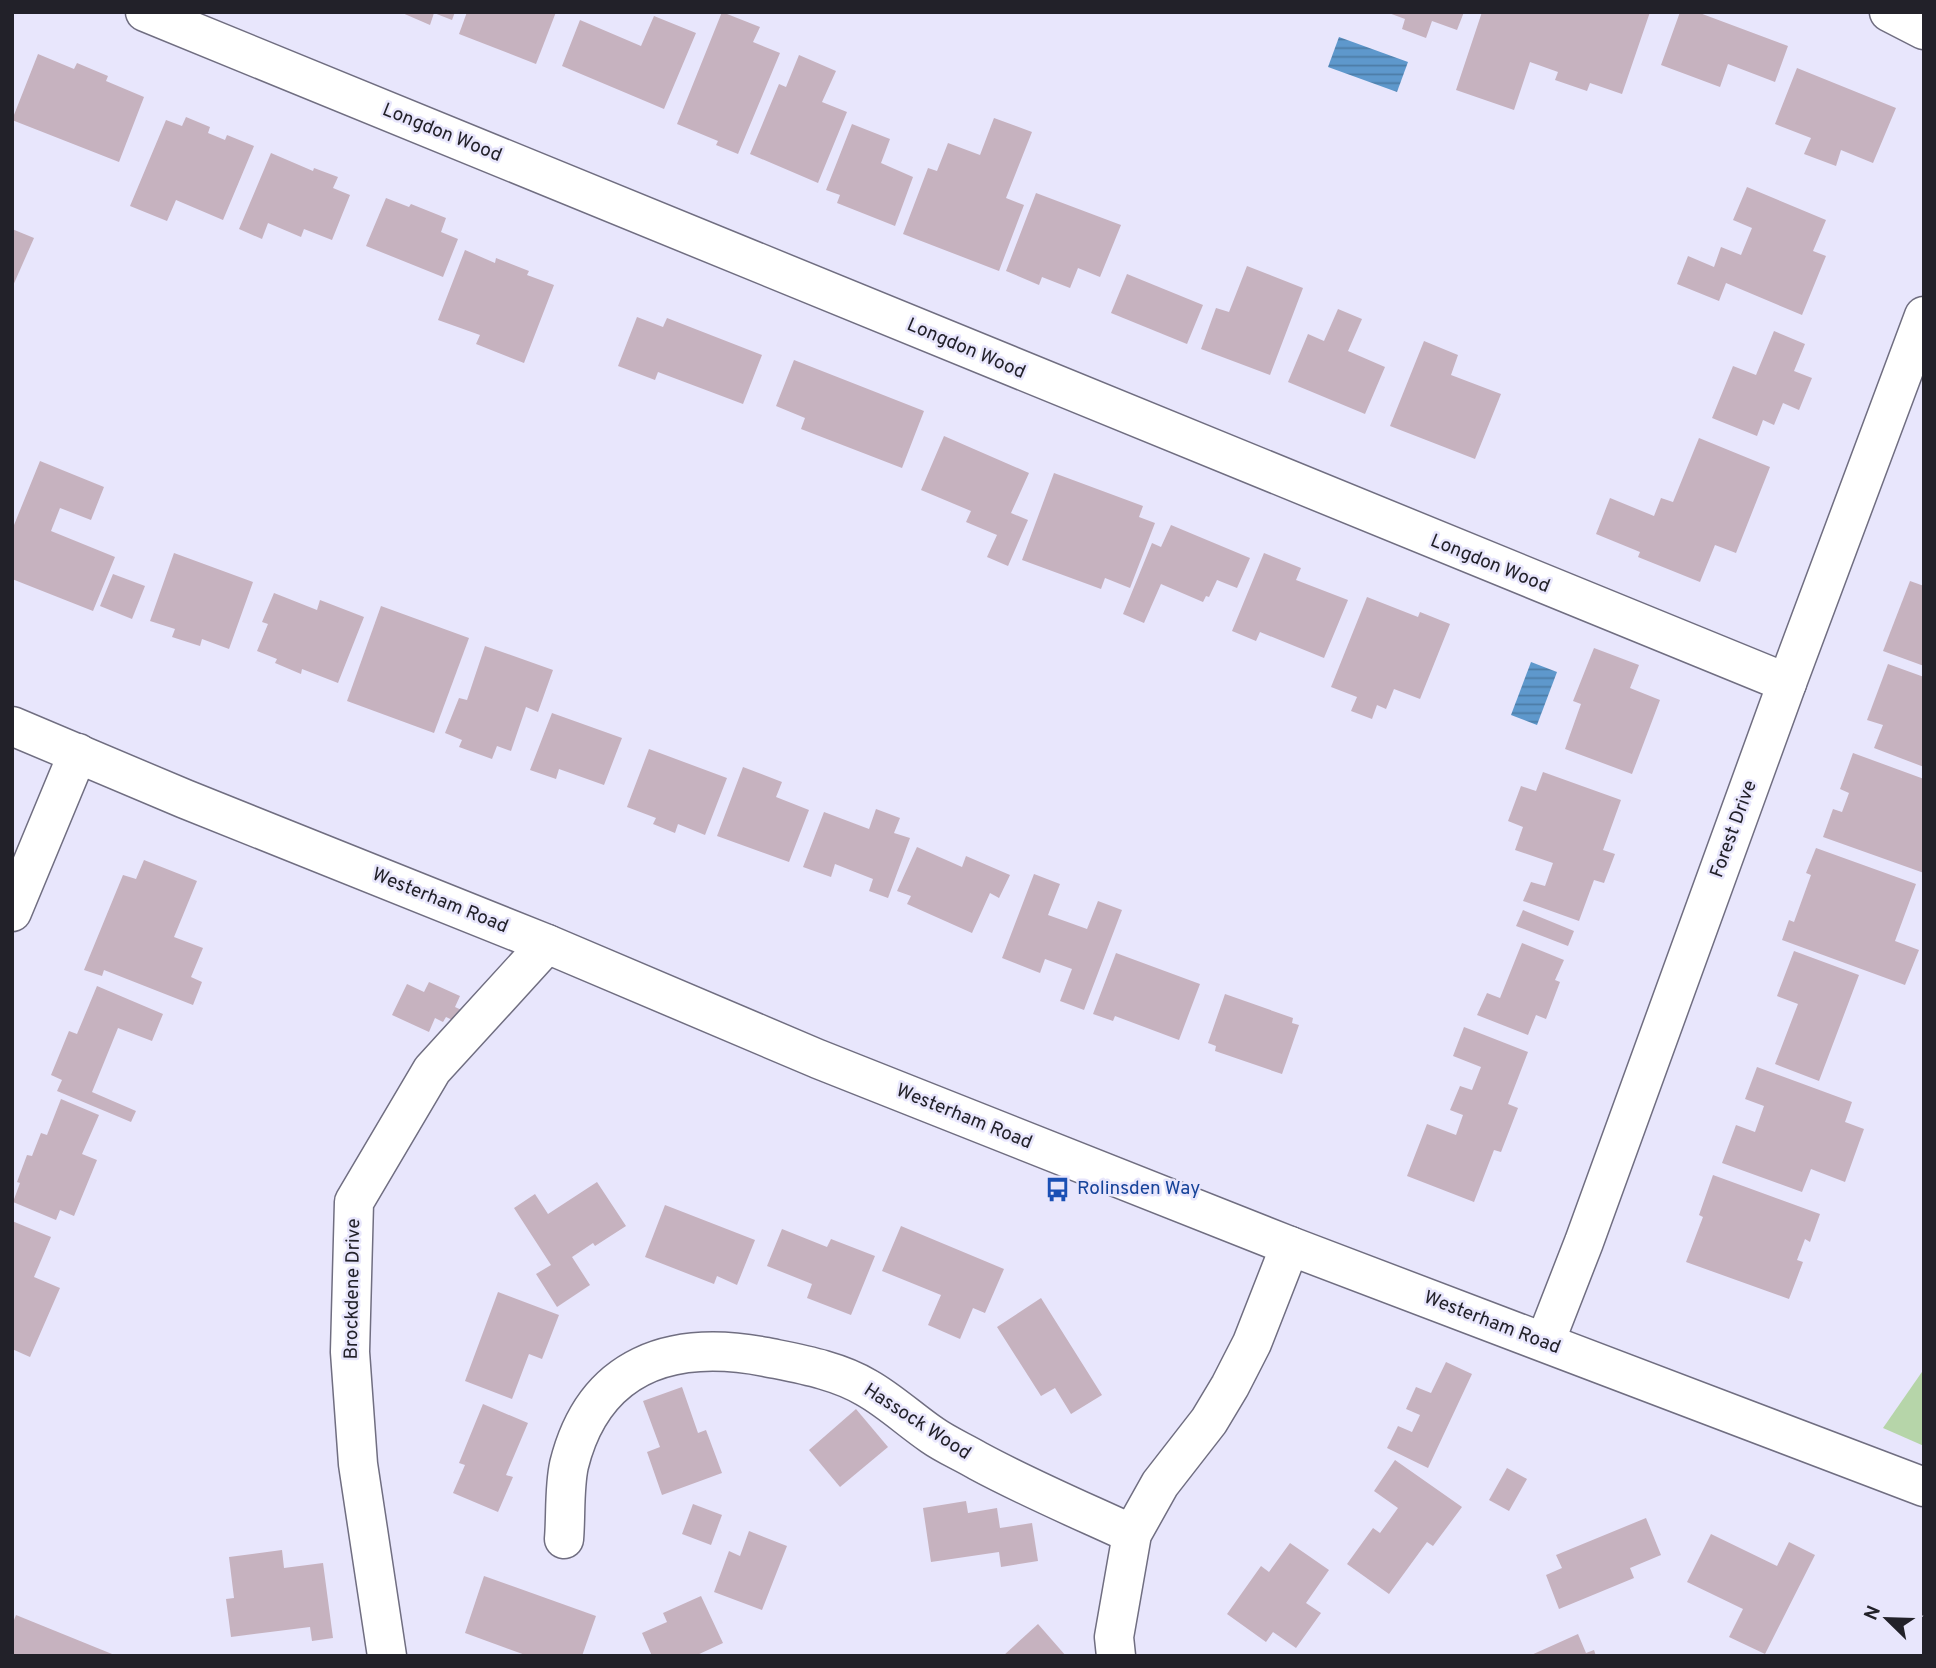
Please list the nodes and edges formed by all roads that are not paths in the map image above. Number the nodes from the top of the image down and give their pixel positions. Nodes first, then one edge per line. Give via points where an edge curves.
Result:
1 (145, 12) edge
2 (1889, 12) edge
3 (1924, 30) edge
4 (1924, 316) edge
5 (1787, 683) junction
6 (12, 726) edge
7 (78, 752) junction
8 (12, 912) edge
9 (547, 944) junction
10 (1290, 1246) junction
11 (1545, 1342) junction
12 (1924, 1487) edge
13 (1132, 1534) junction
14 (564, 1539) dead end
15 (387, 1656) edge
16 (1116, 1656) edge

1 - 5 street, Longdon Wood
2 - 3 street
4 - 5 street, Forest Drive
5 - 11 street, Forest Drive
6 - 7 street, Westerham Road
7 - 8 street
7 - 9 street, Westerham Road
9 - 10 street, Westerham Road via 818,1059
9 - 15 street, Brockdene Drive via 432,1070 354,1202 350,1352 358,1464
10 - 11 street, Westerham Road
10 - 13 street via 1230,1386 1160,1484
11 - 12 street, Westerham Road
13 - 14 street, Hassock Wood via 1001,1474 933,1436 867,1388 834,1373 746,1353 708,1350 668,1355 632,1369 581,1427 568,1468
13 - 16 street via 1114,1637

